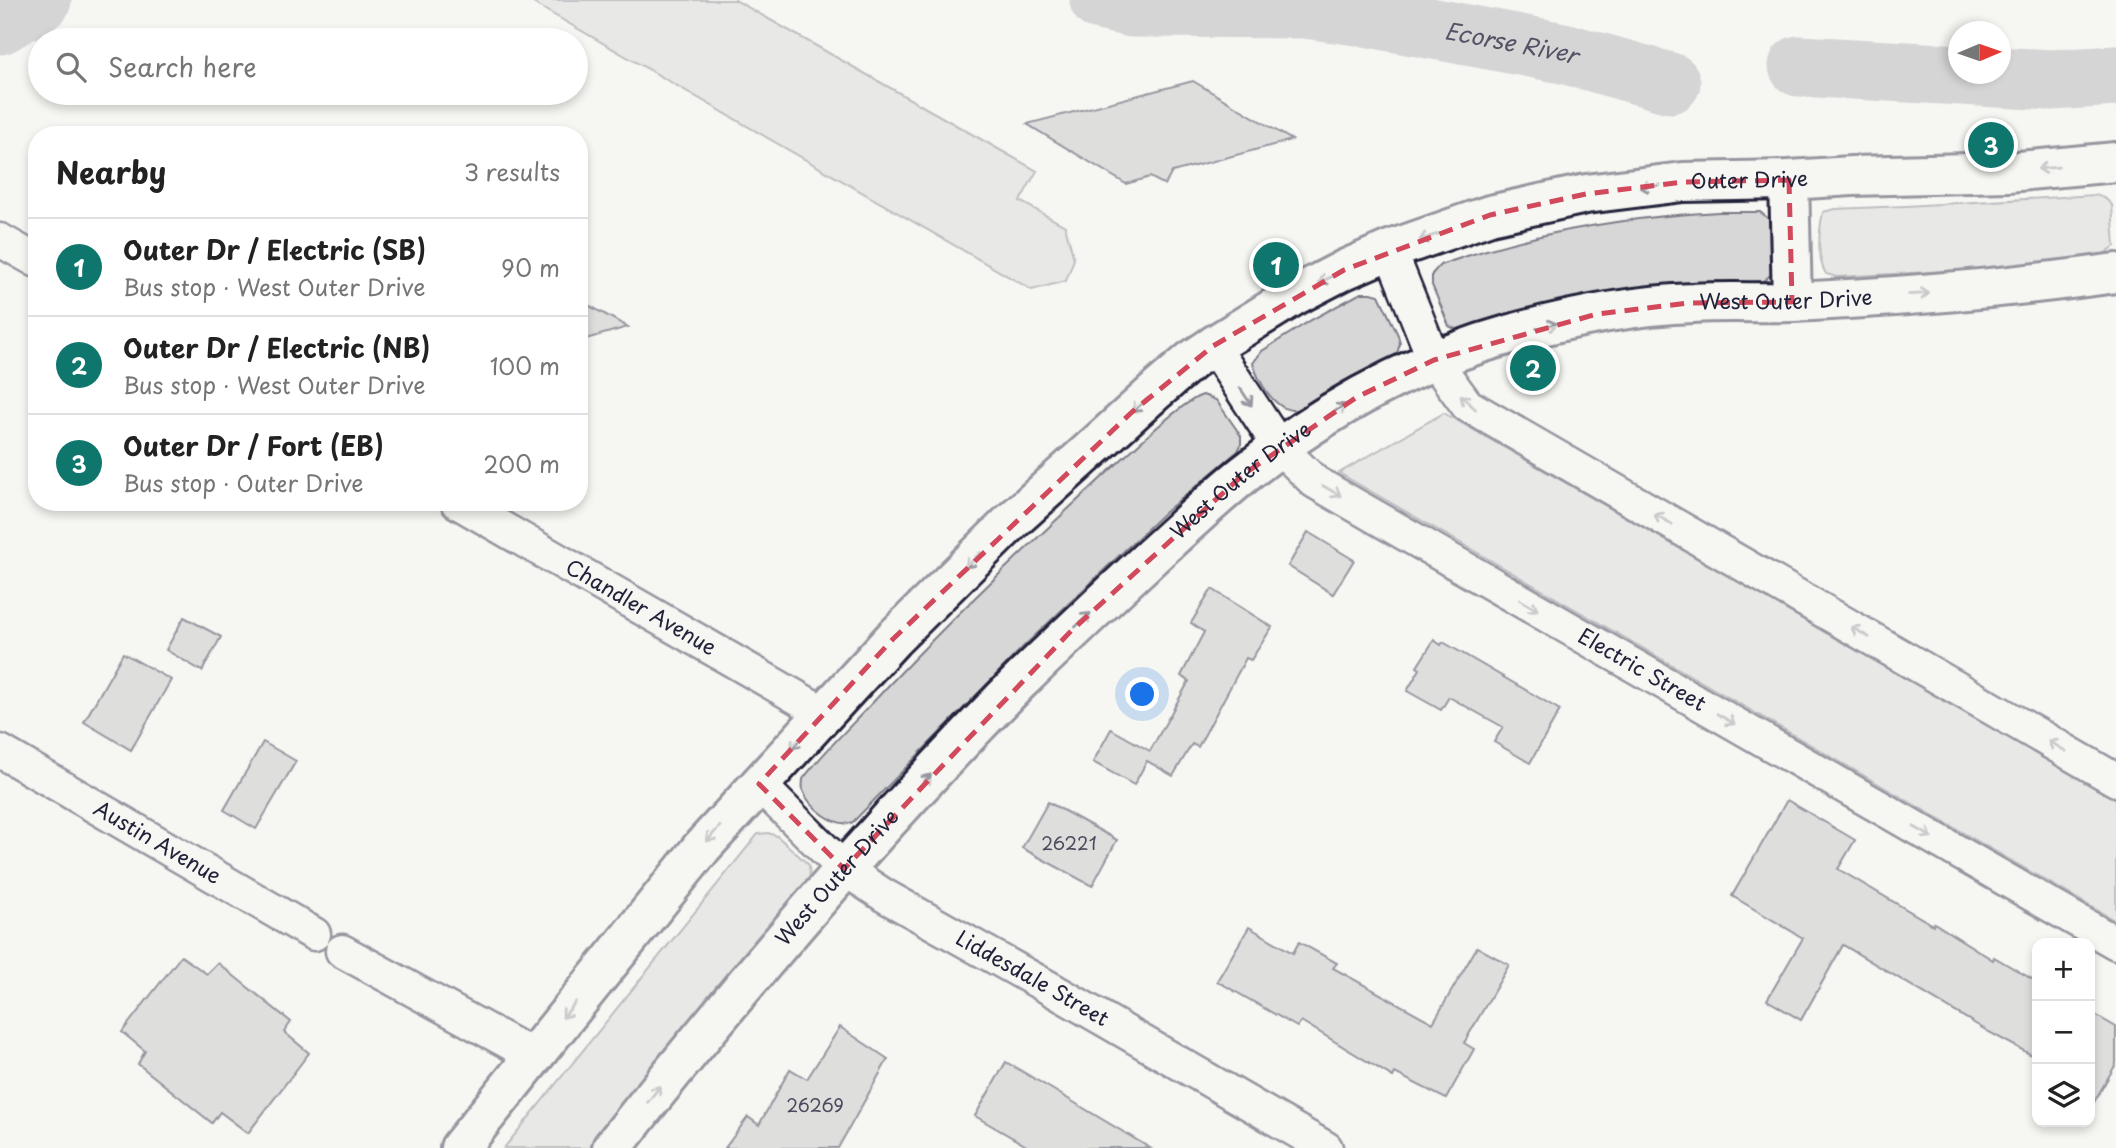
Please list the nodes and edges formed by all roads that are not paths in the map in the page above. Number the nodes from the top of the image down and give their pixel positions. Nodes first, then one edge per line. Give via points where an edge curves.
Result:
1 (2116, 162) edge
2 (1789, 180) junction
3 (0, 240) edge
4 (1390, 250) junction
5 (28, 256) edge
6 (2116, 273) edge
7 (1792, 302) junction
8 (1213, 346) junction
9 (1434, 360) junction
10 (1280, 448) junction
11 (473, 511) edge
12 (824, 713) junction
13 (0, 751) edge
14 (2116, 780) edge
15 (759, 784) junction
16 (844, 869) junction
17 (314, 934) dead end
18 (2116, 943) edge
19 (342, 951) dead end
20 (532, 1055) junction
21 (460, 1148) edge
22 (612, 1148) edge
23 (1326, 1148) edge

1 -> 2 main road, Outer Drive via 2008,172
2 -> 4 main road, Outer Drive via 1684,182 1586,194 1490,215
2 - 7 main road
3 - 5 street
4 -> 8 main road via 1292,297
4 - 9 street
7 -> 6 main road, West Outer Drive via 1989,290
9 -> 7 main road, West Outer Drive via 1509,334 1597,314 1688,303
8 -> 10 street, Electric Street
8 -> 12 main road via 1010,522
10 -> 9 main road, West Outer Drive via 1357,397
14 -> 9 street via 1467,405
16 -> 10 main road, West Outer Drive via 964,738 1071,631 1210,503
10 -> 18 street, Electric Street via 1315,482
11 - 12 street, Chandler Avenue
12 -> 15 main road
13 - 17 street, Austin Avenue
15 - 16 street, Liddesdale Street
15 -> 20 main road
22 -> 16 main road, West Outer Drive
16 - 23 street, Liddesdale Street
19 - 20 street
20 - 21 main road

